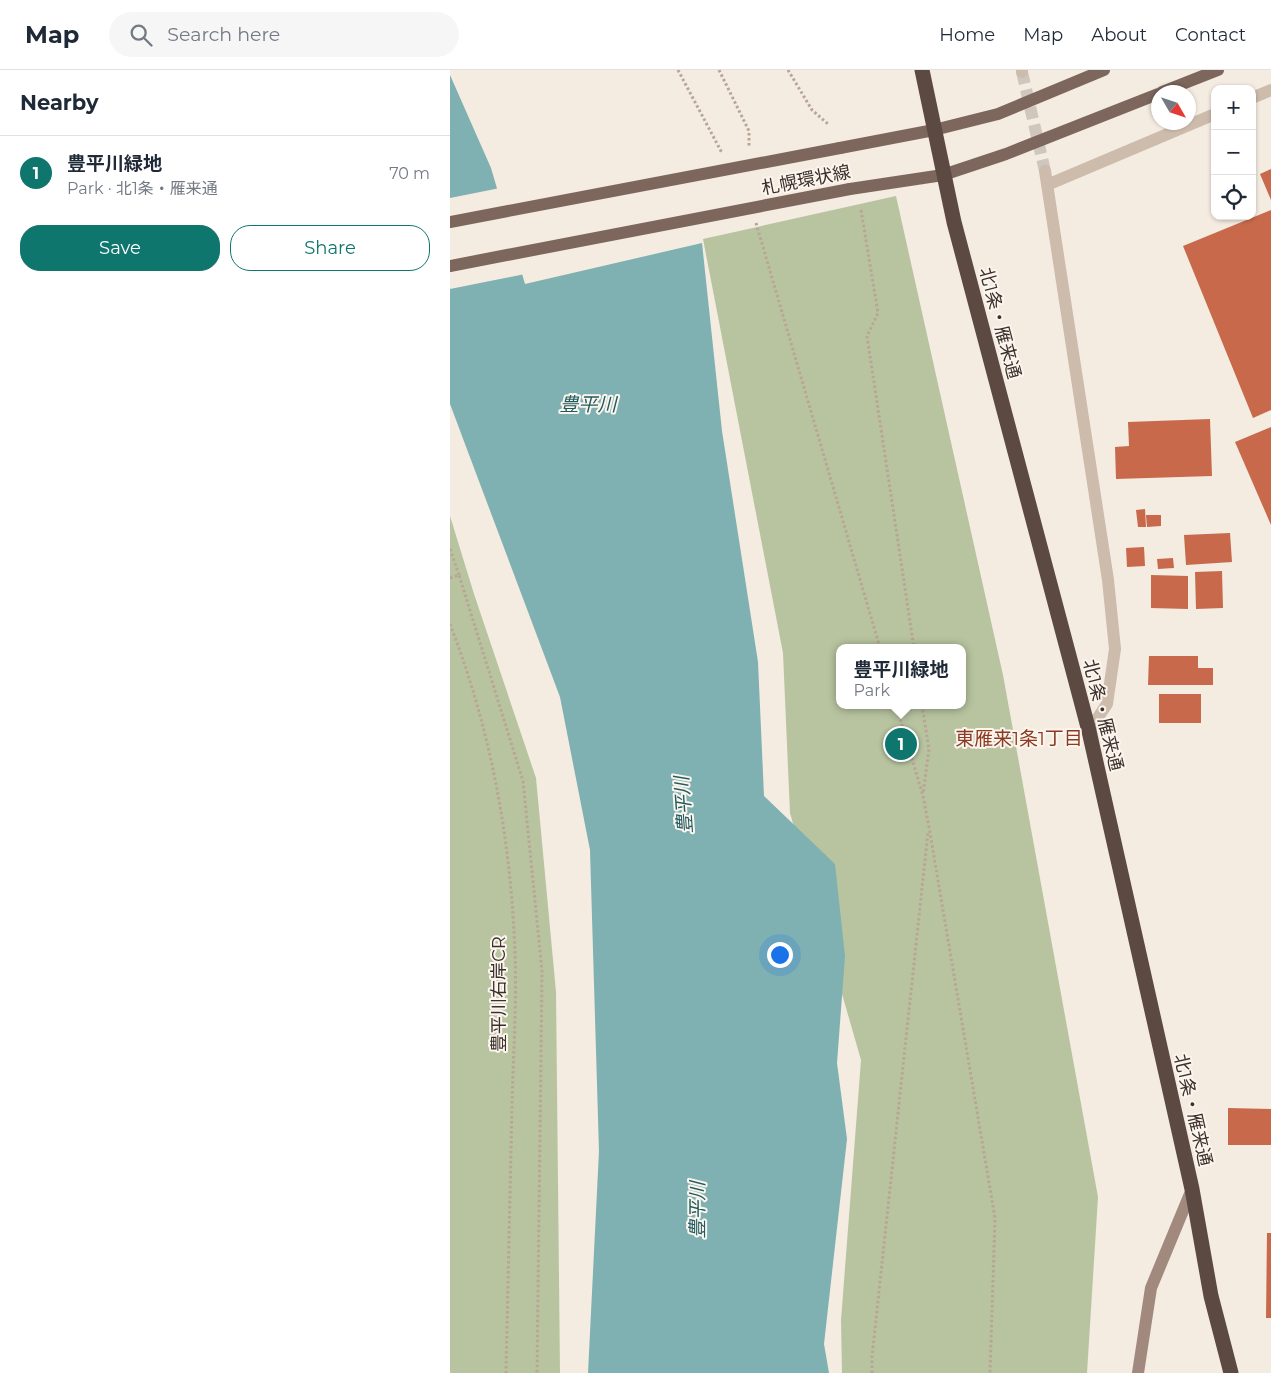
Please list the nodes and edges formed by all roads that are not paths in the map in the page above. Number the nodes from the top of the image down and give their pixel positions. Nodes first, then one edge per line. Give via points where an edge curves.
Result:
1 (922, 70) edge
2 (1104, 70) edge
3 (1218, 70) edge
4 (1180, 85) edge
5 (1271, 90) edge
6 (1256, 96) edge
7 (1151, 97) edge
8 (1211, 116) edge
9 (934, 130) junction
10 (1044, 171) tunnel mouth
11 (943, 175) junction
12 (1047, 185) junction
13 (450, 222) edge
14 (450, 266) edge
15 (1089, 732) junction
16 (1192, 1189) junction
17 (1138, 1373) edge
18 (1231, 1373) edge

1 - 9 highway, 北1条・雁来通
2 - 9 main road, 札幌環状線 via 998,114
3 - 4 main road
5 - 6 street
7 - 11 main road, 札幌環状線
8 - 12 street
9 - 11 highway, 北1条・雁来通
9 - 13 main road, 札幌環状線, bridge
10 - 12 street
11 - 14 main road, 札幌環状線, bridge via 850,189
11 - 15 highway, 北1条・雁来通
12 - 15 street via 1108,580 1115,649 1107,704
15 - 16 highway, 北1条・雁来通
16 - 17 street via 1151,1288
16 - 18 highway, 北1条・雁来通 via 1211,1296

